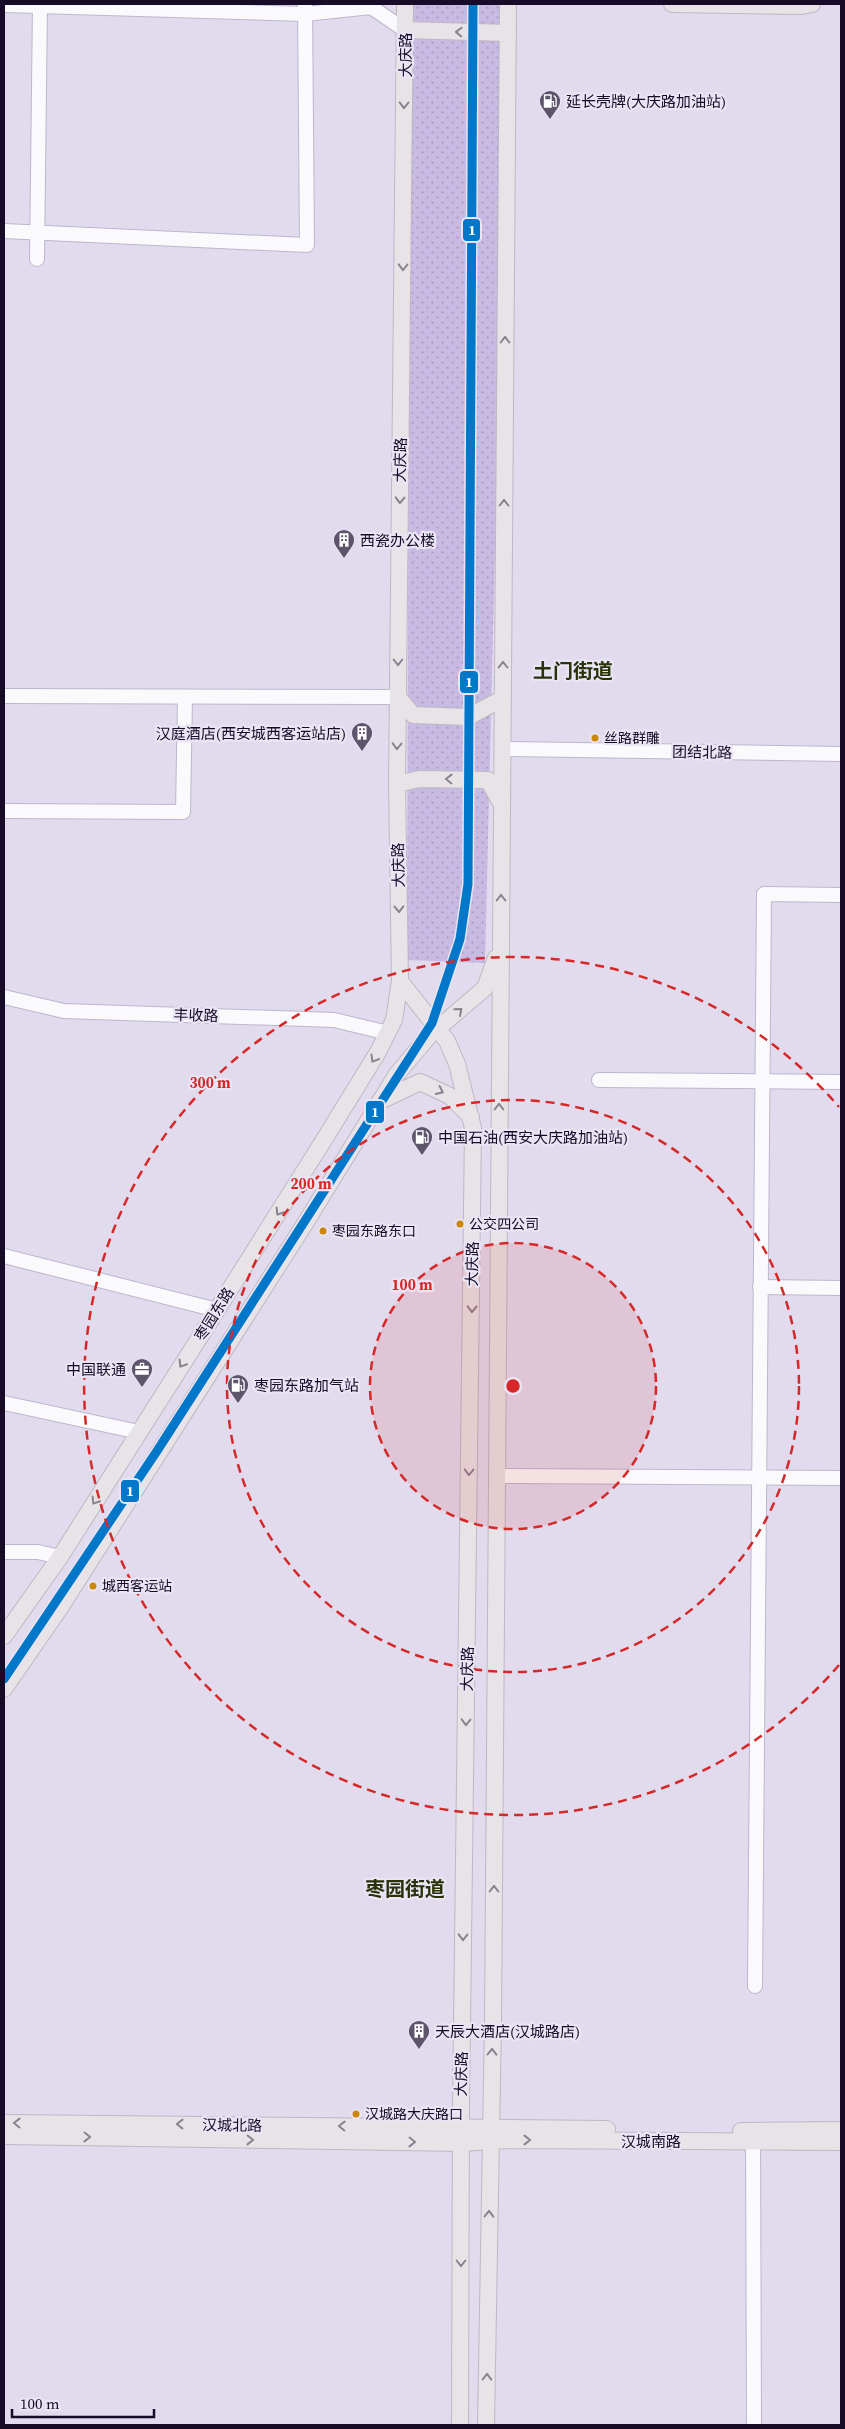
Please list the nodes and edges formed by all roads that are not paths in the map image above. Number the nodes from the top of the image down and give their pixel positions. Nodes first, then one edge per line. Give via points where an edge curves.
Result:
1 (405, 4) edge
2 (508, 4) edge
3 (672, 4) edge
4 (812, 4) edge
5 (4, 5) edge
6 (40, 5) edge
7 (305, 9) edge
8 (405, 30) junction
9 (508, 33) junction
10 (4, 231) edge
11 (38, 231) junction
12 (37, 259) dead end
13 (4, 696) edge
14 (185, 697) junction
15 (398, 698) junction
16 (502, 699) junction
17 (502, 749) junction
18 (841, 754) edge
19 (397, 784) junction
20 (501, 803) junction
21 (4, 811) edge
22 (841, 895) edge
23 (500, 946) junction
24 (400, 980) junction
25 (4, 997) edge
26 (438, 1028) junction
27 (388, 1032) junction
28 (599, 1080) dead end
29 (762, 1081) junction
30 (841, 1082) edge
31 (380, 1101) junction
32 (472, 1118) junction
33 (473, 1173) junction
34 (499, 1173) junction
35 (4, 1256) edge
36 (760, 1286) junction
37 (841, 1288) edge
38 (217, 1310) junction
39 (4, 1403) edge
40 (139, 1432) junction
41 (497, 1476) junction
42 (758, 1478) junction
43 (841, 1478) edge
44 (4, 1552) edge
45 (60, 1557) junction
46 (4, 1636) edge
47 (4, 1689) edge
48 (755, 1986) dead end
49 (4, 2123) edge
50 (841, 2130) edge
51 (461, 2135) junction
52 (490, 2135) junction
53 (4, 2136) edge
54 (753, 2136) junction
55 (841, 2142) edge
56 (460, 2425) edge
57 (486, 2425) edge
58 (754, 2425) edge

1 - 8 main road, 大庆路
2 - 9 main road, 大庆路
3 - 4 main road
5 - 6 street
6 - 7 street
6 - 11 street
7 - 8 street via 371,7
7 - 11 street via 307,245
9 -> 8 main road
8 -> 15 main road, 大庆路
16 -> 9 main road, 大庆路
10 - 11 street
11 - 12 street
13 - 14 street
14 - 15 street
14 - 21 street via 183,812
15 - 16 main road via 413,715 468,717
15 -> 19 main road, 大庆路
16 - 17 main road, 大庆路
17 - 18 street, 团结北路
17 - 20 main road, 大庆路
20 -> 19 main road via 488,780 419,779
19 -> 24 main road, 大庆路
23 -> 20 main road, 大庆路
22 - 29 street via 764,894
26 -> 23 main road, 枣园东路 via 485,988
34 -> 23 main road, 大庆路
24 - 26 main road, 大庆路
24 - 27 main road, 枣园东路 via 394,1020
25 - 27 street, 丰收路 via 64,1011 334,1020
26 - 31 main road, 枣园东路 via 397,1074
26 - 32 main road, 大庆路 via 457,1064
27 -> 38 main road, 枣园东路
28 - 29 street
29 - 30 street
29 - 36 street
31 -> 32 main road via 420,1082 450,1096
31 - 47 main road, 枣园东路 via 60,1608
32 - 33 main road, 大庆路
33 - 34 main road
33 -> 51 main road, 大庆路
34 - 41 main road, 大庆路
35 - 38 street
36 - 37 street
36 - 42 street
38 -> 40 main road, 枣园东路
39 - 40 street
40 -> 45 main road, 枣园东路
41 - 42 street
52 -> 41 main road, 大庆路
42 - 43 street
42 - 48 street
44 - 45 street via 38,1552
45 - 46 main road, 枣园东路
51 -> 49 main road, 汉城北路
50 - 54 main road, 汉城南路
51 - 52 main road, 汉城南路
53 -> 51 main road, 汉城北路
51 -> 56 main road, 大庆路
52 - 54 main road, 汉城南路
57 -> 52 main road, 大庆路
54 - 55 main road, 汉城南路
54 - 58 street

